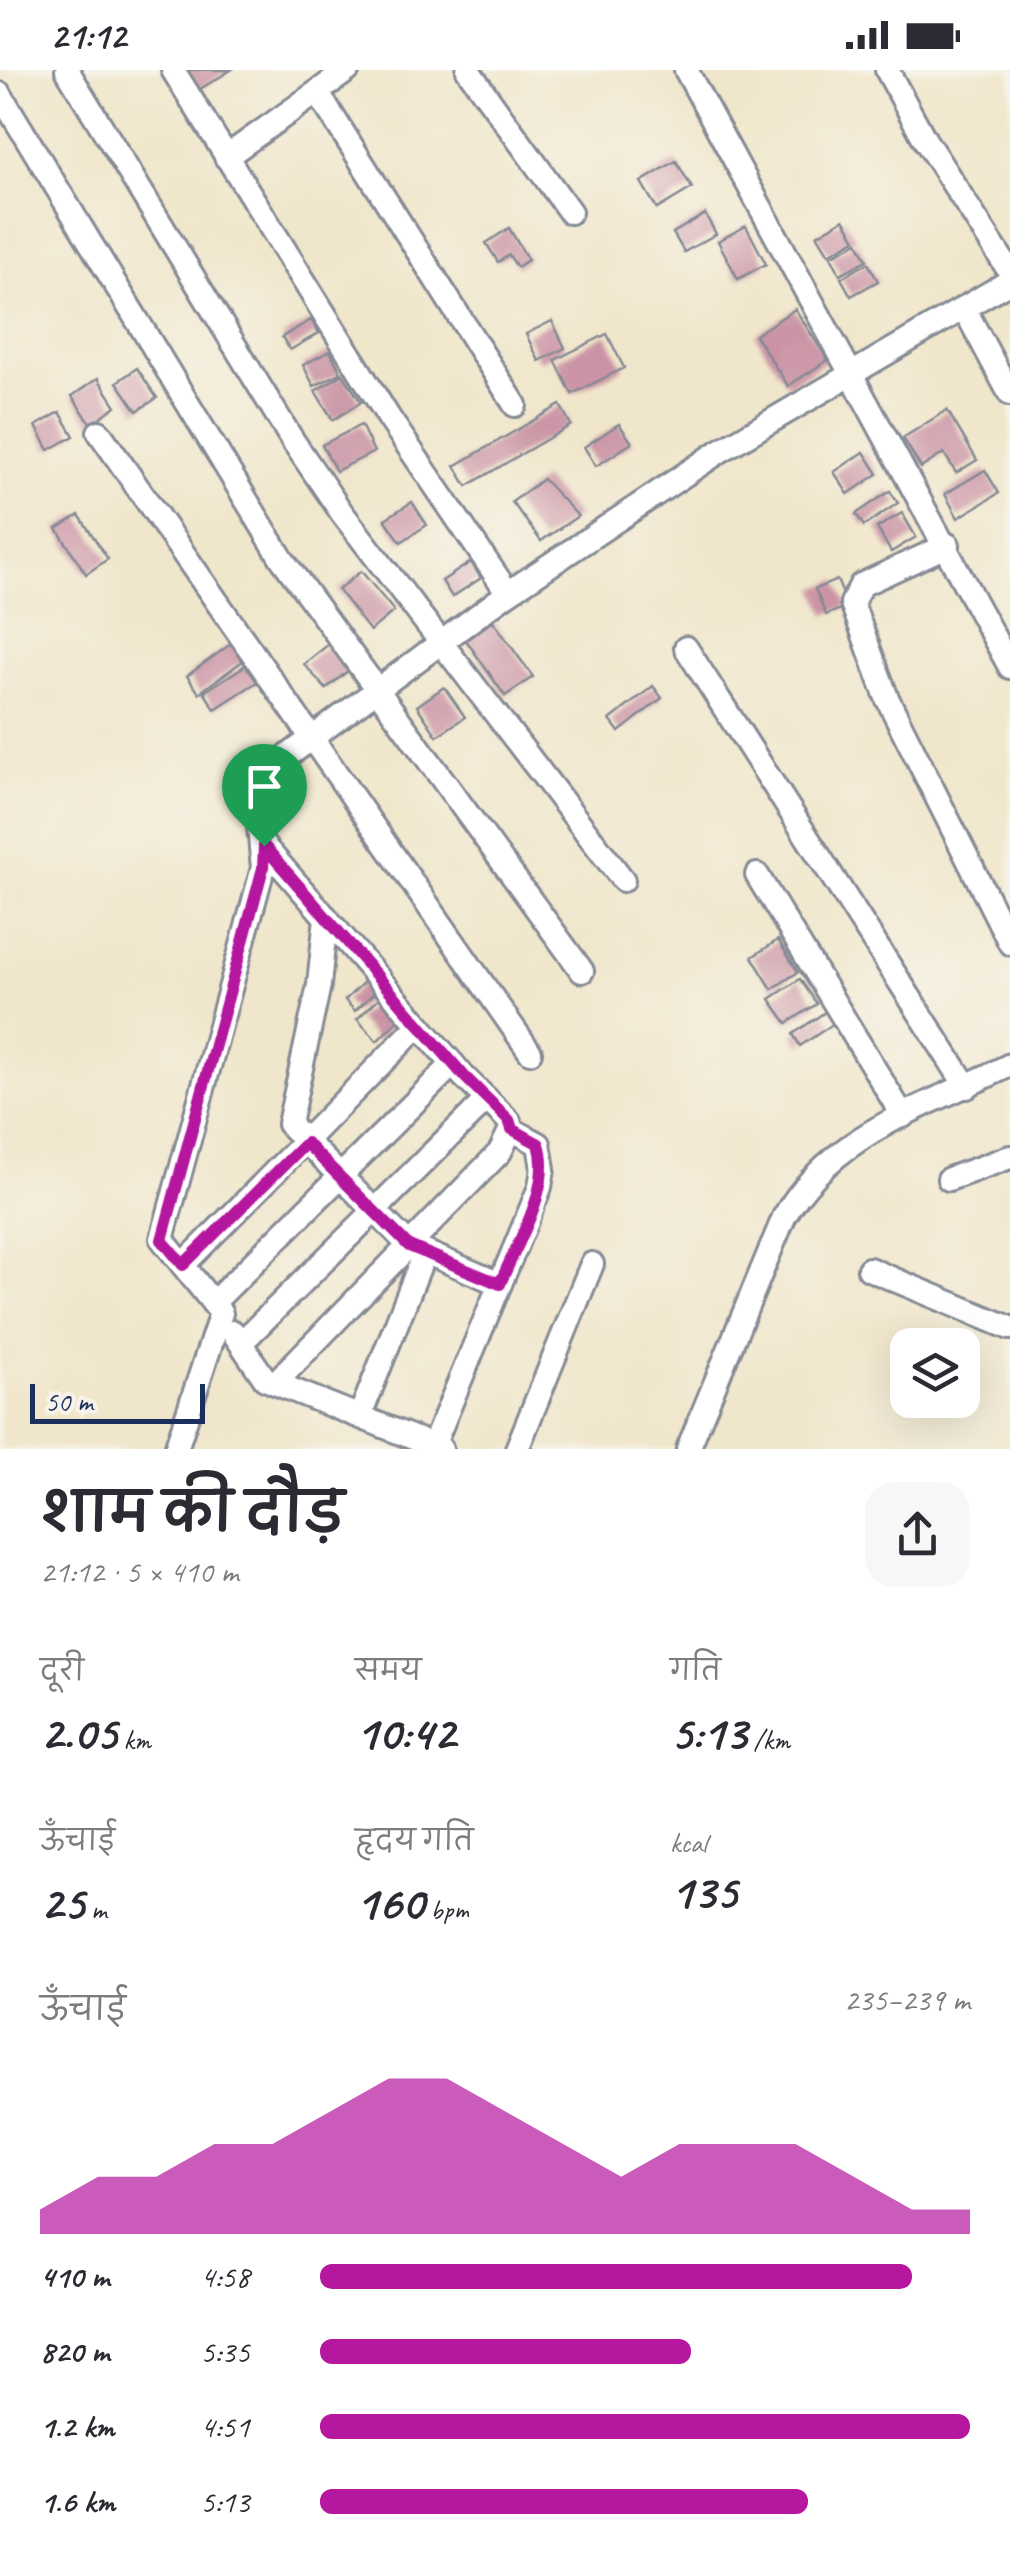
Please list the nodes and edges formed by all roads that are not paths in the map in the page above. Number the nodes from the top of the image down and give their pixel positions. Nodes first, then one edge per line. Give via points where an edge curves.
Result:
1 (67, 70) edge
2 (173, 70) edge
3 (348, 70) edge
4 (468, 70) edge
5 (686, 70) edge
6 (887, 70) edge
7 (318, 93) junction
8 (0, 94) edge
9 (226, 157) junction
10 (570, 212) dead end
11 (1010, 272) edge
12 (1010, 282) edge
13 (964, 308) junction
14 (851, 374) junction
15 (1010, 394) edge
16 (515, 405) dead end
17 (100, 432) dead end
18 (948, 544) junction
19 (508, 593) junction
20 (440, 642) junction
21 (686, 648) dead end
22 (1010, 667) edge
23 (377, 686) junction
24 (312, 735) junction
25 (264, 846) junction
26 (757, 875) dead end
27 (623, 880) dead end
28 (326, 917) junction
29 (1010, 943) edge
30 (582, 971) dead end
31 (419, 1025) junction
32 (530, 1052) dead end
33 (453, 1064) junction
34 (1010, 1065) edge
35 (966, 1087) junction
36 (487, 1099) junction
37 (903, 1116) junction
38 (512, 1129) junction
39 (306, 1143) junction
40 (1010, 1156) edge
41 (340, 1174) junction
42 (949, 1179) dead end
43 (374, 1210) junction
44 (417, 1249) junction
45 (592, 1264) dead end
46 (183, 1265) junction
47 (869, 1269) dead end
48 (500, 1284) junction
49 (217, 1308) junction
50 (1010, 1328) edge
51 (241, 1343) junction
52 (275, 1383) junction
53 (360, 1416) junction
54 (437, 1447) edge
55 (176, 1449) edge
56 (517, 1449) edge
57 (688, 1449) edge

1 - 20 street via 291,438
2 - 9 street
3 - 7 street
4 - 10 street
5 - 14 street
6 - 11 street
7 - 9 street
7 - 16 street
8 - 23 street via 252,513
9 - 19 street
12 - 13 street
13 - 14 street
13 - 15 street
14 - 18 street
14 - 19 street via 720,451
17 - 24 street
18 - 22 street
18 - 29 street via 861,585 852,603 887,698
19 - 20 street
20 - 23 street
20 - 27 street
21 - 35 street
23 - 24 street
23 - 30 street
24 - 25 street via 266,772 257,807
24 - 32 street
25 - 28 street
25 - 46 street via 162,1240
26 - 37 street
28 - 31 street
28 - 39 street via 320,985 288,1116
31 - 33 street
31 - 39 street
33 - 36 street
33 - 41 street
34 - 35 street
35 - 37 street
36 - 38 street
36 - 43 street
37 - 57 street via 866,1134 804,1183
38 - 44 street
38 - 48 street via 539,1144 543,1169
39 - 41 street
39 - 46 street
40 - 42 street
41 - 43 street
41 - 49 street
43 - 44 street
43 - 51 street
44 - 48 street
44 - 52 street
44 - 53 street
45 - 56 street
46 - 49 street
47 - 50 street
48 - 54 street
49 - 51 street
49 - 55 street
51 - 52 street via 265,1379
52 - 53 street
53 - 54 street

